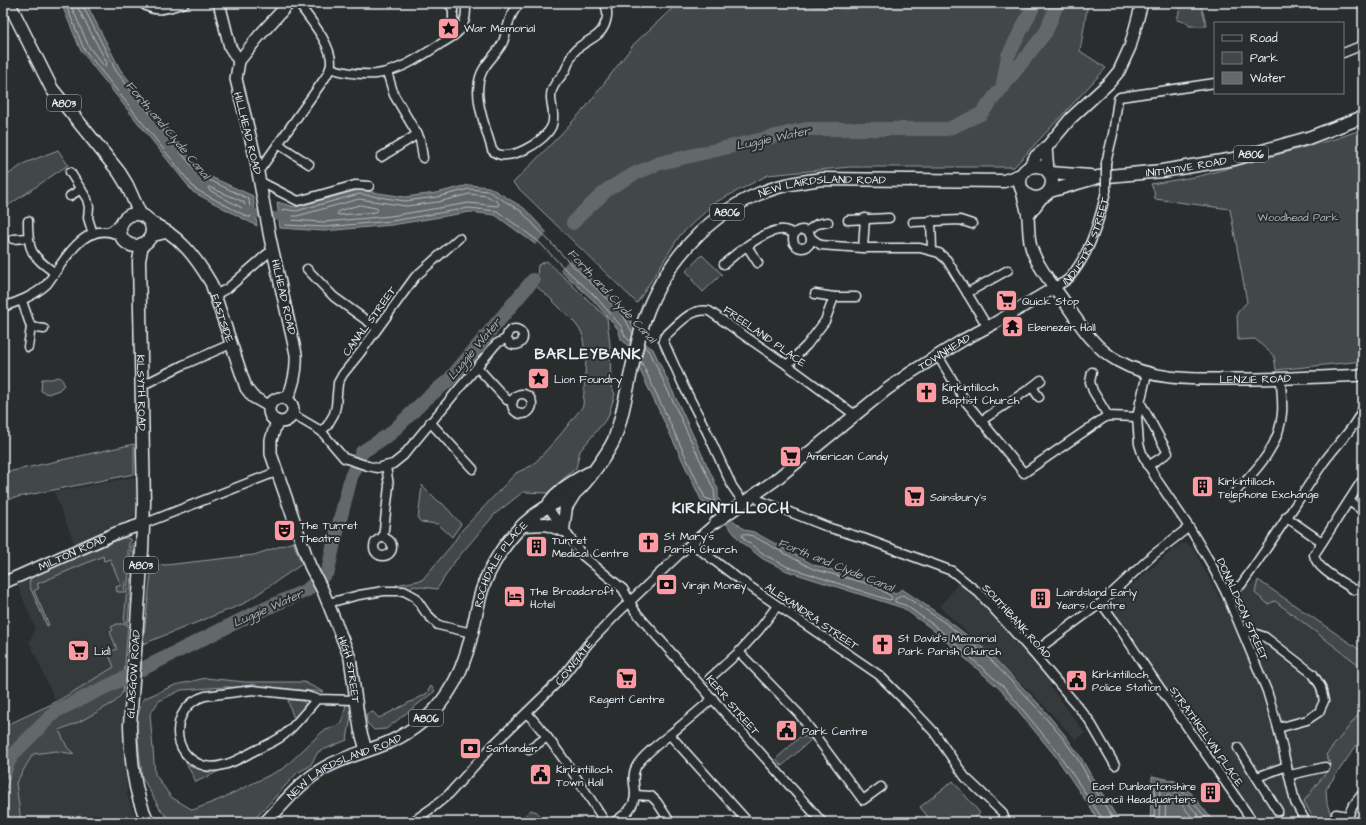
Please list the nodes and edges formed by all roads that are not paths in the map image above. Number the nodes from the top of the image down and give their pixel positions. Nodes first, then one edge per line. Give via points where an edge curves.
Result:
1 (9, 3) edge
2 (142, 3) edge
3 (185, 3) edge
4 (219, 3) edge
5 (289, 3) edge
6 (298, 3) edge
7 (448, 3) edge
8 (519, 3) edge
9 (604, 3) edge
10 (1142, 3) edge
11 (466, 4) dead end
12 (460, 30) junction
13 (1363, 45) edge
14 (1344, 53) edge
15 (239, 61) junction
16 (330, 68) junction
17 (387, 72) junction
18 (1214, 83) edge
19 (1363, 117) edge
20 (418, 134) junction
21 (278, 144) junction
22 (1046, 148) junction
23 (381, 157) dead end
24 (423, 158) dead end
25 (309, 164) dead end
26 (257, 168) junction
27 (1025, 171) junction
28 (70, 172) dead end
29 (1049, 172) junction
30 (1098, 177) junction
31 (259, 181) junction
32 (1004, 181) junction
33 (369, 186) dead end
34 (81, 189) junction
35 (1021, 190) junction
36 (1046, 194) junction
37 (131, 195) junction
38 (262, 195) joint
39 (70, 196) dead end
40 (1028, 216) junction
41 (145, 218) junction
42 (865, 218) junction
43 (889, 218) dead end
44 (125, 220) junction
45 (848, 220) dead end
46 (931, 220) junction
47 (28, 221) dead end
48 (828, 222) dead end
49 (913, 222) dead end
50 (972, 224) dead end
51 (110, 231) junction
52 (807, 231) junction
53 (168, 232) junction
54 (93, 234) junction
55 (794, 234) junction
56 (28, 238) junction
57 (459, 238) dead end
58 (811, 238) junction
59 (13, 239) dead end
60 (137, 240) junction
61 (747, 246) junction
62 (863, 248) junction
63 (932, 250) junction
64 (267, 254) dead end
65 (758, 263) dead end
66 (724, 264) dead end
67 (307, 269) dead end
68 (1008, 270) dead end
69 (55, 273) junction
70 (1054, 288) junction
71 (967, 293) junction
72 (815, 294) dead end
73 (215, 295) junction
74 (834, 297) junction
75 (856, 297) dead end
76 (22, 301) junction
77 (3, 307) edge
78 (987, 326) junction
79 (31, 327) junction
80 (44, 328) dead end
81 (377, 328) junction
82 (507, 338) dead end
83 (231, 344) junction
84 (28, 348) dead end
85 (938, 356) junction
86 (787, 364) junction
87 (477, 367) junction
88 (1092, 372) dead end
89 (1147, 373) junction
90 (1363, 375) edge
91 (1281, 379) junction
92 (1041, 380) dead end
93 (141, 386) junction
94 (1032, 387) junction
95 (1039, 397) dead end
96 (287, 399) junction
97 (513, 401) dead end
98 (1140, 402) junction
99 (269, 406) junction
100 (1363, 408) edge
101 (292, 414) junction
102 (855, 415) junction
103 (1108, 416) junction
104 (1137, 417) junction
105 (277, 421) junction
106 (981, 421) junction
107 (430, 422) junction
108 (321, 431) junction
109 (386, 466) junction
110 (1148, 466) junction
111 (473, 469) dead end
112 (594, 470) junction
113 (276, 472) junction
114 (1363, 481) edge
115 (576, 492) junction
116 (755, 495) junction
117 (1231, 497) dead end
118 (1349, 500) junction
119 (740, 504) junction
120 (547, 506) junction
121 (1363, 511) edge
122 (1286, 517) junction
123 (716, 522) joint
124 (143, 524) junction
125 (524, 525) junction
126 (1189, 527) junction
127 (563, 530) junction
128 (383, 538) dead end
129 (1322, 542) junction
130 (691, 543) junction
131 (3, 583) edge
132 (1363, 588) edge
133 (1226, 593) junction
134 (630, 601) junction
135 (328, 603) junction
136 (1101, 603) junction
137 (778, 606) junction
138 (1242, 629) junction
139 (472, 633) junction
140 (739, 652) junction
141 (1033, 654) junction
142 (710, 678) dead end
143 (713, 698) junction
144 (317, 699) junction
145 (356, 700) junction
146 (527, 713) junction
147 (1278, 728) junction
148 (670, 735) junction
149 (547, 737) junction
150 (1238, 748) dead end
151 (366, 750) junction
152 (529, 750) dead end
153 (1115, 765) dead end
154 (1287, 766) junction
155 (1325, 768) dead end
156 (1290, 775) junction
157 (1257, 777) junction
158 (881, 787) dead end
159 (1363, 793) edge
160 (635, 795) junction
161 (1278, 811) dead end
162 (1336, 814) dead end
163 (1349, 819) edge
164 (148, 822) edge
165 (266, 822) edge
166 (412, 822) edge
167 (605, 822) edge
168 (614, 822) edge
169 (670, 822) edge
170 (748, 822) edge
171 (822, 822) edge
172 (1006, 822) edge
173 (1253, 822) edge
174 (1306, 822) edge

1 - 37 main road, A803 via 52,89 119,172
2 - 3 street via 150,9 157,10
4 - 15 street via 230,47
5 - 15 street
6 - 16 street via 327,47
7 - 12 street via 452,9 453,21
8 - 9 street via 500,48 482,71 478,88 479,105 492,150 503,156 536,144 550,130 553,122 553,86 564,72 573,53 602,31 607,18
10 - 22 street via 1127,55 1119,71 1071,118
11 - 12 street via 465,20
12 - 17 street via 420,57
13 - 14 street
15 - 26 street, HILLHEAD ROAD via 236,86
16 - 17 street via 356,74
16 - 21 street
17 - 20 street via 394,95
18 - 70 street, INDUSTRY STREET, bridge via 1123,96 1118,100 1106,163 1106,191 1102,213 1094,234 1069,278
19 - 30 main road, INITIATIVE ROAD / A806 via 1308,138 1234,159 1162,172
20 - 23 street
20 - 24 street
21 - 25 street
21 - 26 street via 261,168
22 - 27 street
22 - 29 street
26 - 31 street, HILLHEAD ROAD
27 - 29 main road via 1039,166
27 - 32 main road, NEW LAIRDSLAND ROAD / A806
27 - 35 main road via 1020,180
28 - 34 street
29 - 30 main road, A806
29 - 36 main road via 1052,184
30 - 36 main road, A806
31 - 33 street via 298,202 355,185
31 - 38 street, HILLHEAD ROAD
32 - 35 main road, NEW LAIRDSLAND ROAD / A806
32 - 112 main road, NEW LAIRDSLAND ROAD / A806 via 822,179 769,190 726,213 690,243 663,278 645,316 616,436
34 - 39 street
34 - 54 street via 88,202 88,218
35 - 36 main road via 1031,198
35 - 40 street
36 - 40 street
37 - 41 main road, A803
37 - 44 main road
38 - 96 street, HILHEAD ROAD via 296,354 295,380
40 - 70 street via 1028,235 1032,250
41 - 44 main road via 136,214
41 - 53 street, EASTSIDE
41 - 60 main road via 152,228
42 - 43 street
42 - 45 street
42 - 62 street
44 - 51 street
44 - 60 main road via 120,232
46 - 49 street
46 - 50 street via 960,220
46 - 63 street
47 - 56 street
48 - 52 street via 817,224
51 - 54 street
51 - 60 street
52 - 55 street via 801,230
52 - 58 street
53 - 60 street
53 - 73 street, EASTSIDE via 191,253 211,283
54 - 69 street via 75,246
55 - 58 street via 794,243 798,247 807,246
55 - 61 street via 787,230 774,231
56 - 59 street
56 - 69 street via 30,249 37,260
57 - 81 street, CANAL STREET via 415,277
58 - 62 street via 821,245
60 - 93 main road, KILSYTH ROAD / A803
61 - 65 street
61 - 66 street
62 - 63 street
63 - 71 street via 947,260
64 - 73 street via 228,288
67 - 81 street via 334,297
68 - 71 street
69 - 76 street via 42,288
70 - 78 street, TOWNHEAD
70 - 89 street via 1085,332 1104,350 1117,360
71 - 78 street
72 - 74 street
73 - 83 street, EASTSIDE
74 - 75 street
74 - 86 street via 825,321 807,345
76 - 77 street
76 - 79 street
78 - 85 street, TOWNHEAD
79 - 80 street
79 - 84 street
81 - 108 street, CANAL STREET via 340,378 334,414
82 - 87 street via 496,344
83 - 93 street
83 - 99 street, EASTSIDE via 248,392
85 - 102 street, TOWNHEAD via 904,377
85 - 106 street via 966,402
86 - 102 street, FREELAND PLACE
86 - 119 street, FREELAND PLACE via 709,310 693,312 663,340
87 - 97 street via 507,400
87 - 107 street
88 - 103 street via 1090,382 1093,391
89 - 91 street, LENZIE ROAD via 1189,378
89 - 98 street, DONALDSON STREET
90 - 91 street, LENZIE ROAD
91 - 117 street via 1282,414 1271,450
92 - 94 street
93 - 124 main road, KILSYTH ROAD / A803
94 - 95 street
94 - 106 street
96 - 99 street via 276,398
96 - 101 street via 292,404
98 - 104 street, DONALDSON STREET
98 - 110 street via 1168,453
99 - 105 street via 269,414
100 - 122 street via 1350,431 1331,452
101 - 105 street via 288,420
101 - 108 street
102 - 116 street, TOWNHEAD
103 - 104 street
103 - 106 street via 1026,472 1021,472
104 - 110 street, DONALDSON STREET via 1139,444
105 - 113 street via 270,446
107 - 109 street via 403,456
107 - 111 street
108 - 109 street via 344,458 377,468
109 - 128 street via 389,486
110 - 126 street, DONALDSON STREET
112 - 115 main road, NEW LAIRDSLAND ROAD / A806
112 - 120 main road, NEW LAIRDSLAND ROAD / A806 via 554,495
113 - 124 street
113 - 135 street, HIGH STREET via 310,566
114 - 118 street
115 - 120 main road, NEW LAIRDSLAND ROAD / A806
115 - 127 main road via 567,504
116 - 119 street, TOWNHEAD
116 - 141 street, SOUTHBANK ROAD via 759,500 830,528 952,571 979,593
118 - 121 street
118 - 129 street
119 - 123 street, COWGATE
120 - 125 main road, ROCHDALE PLACE / A806
120 - 127 street, KERR STREET
122 - 129 street
122 - 133 street via 1241,585
123 - 130 street, COWGATE
124 - 131 street, MILTON ROAD via 116,533
124 - 164 main road, GLASGOW ROAD / A803 via 130,725 131,761 137,792
125 - 127 main road via 546,524
125 - 139 main road, ROCHDALE PLACE / A806 via 510,539 490,571 482,588
126 - 133 street, DONALDSON STREET
126 - 136 street via 1153,555
127 - 134 street, KERR STREET via 583,556 623,589
129 - 132 street via 1314,555 1318,566 1354,590
130 - 134 street, COWGATE
130 - 137 street, ALEXANDRA STREET
133 - 138 street, DONALDSON STREET
134 - 143 street, KERR STREET via 646,624
134 - 146 street, COWGATE
135 - 139 street via 384,591 404,591 415,596 426,613 438,624
135 - 145 street, HIGH STREET via 350,658
136 - 141 street
136 - 173 street, STRATHKELVIN PLACE via 1124,632
137 - 140 street
137 - 172 street, ALEXANDRA STREET via 879,675 934,732 965,777 1002,812
138 - 147 street, DONALDSON STREET via 1267,691
138 - 147 street via 1265,637 1313,674 1321,687 1324,702 1319,712 1307,720
139 - 151 main road, NEW LAIRDSLAND ROAD / A806 via 455,681 433,712 393,740
140 - 142 street
140 - 158 street via 799,714 863,800
141 - 153 street, SOUTHBANK ROAD via 1089,720
143 - 148 street
143 - 171 street, KERR STREET
144 - 144 street via 282,737 223,765 198,764 185,754 179,740 181,716 185,708 198,698 253,690
144 - 145 street
145 - 151 street, HIGH STREET
146 - 149 street
146 - 166 street, COWGATE via 449,794
147 - 154 street, DONALDSON STREET
148 - 160 street via 636,766 633,779
148 - 170 street
149 - 152 street
149 - 167 street via 577,777
150 - 157 street
151 - 165 main road, NEW LAIRDSLAND ROAD / A806 via 314,774 293,792
154 - 156 street, DONALDSON STREET
154 - 157 street
155 - 156 street
156 - 174 street, DONALDSON STREET via 1295,802
157 - 161 street
159 - 163 street via 1350,811
160 - 168 street via 629,810
160 - 169 street via 651,796
162 - 163 street

